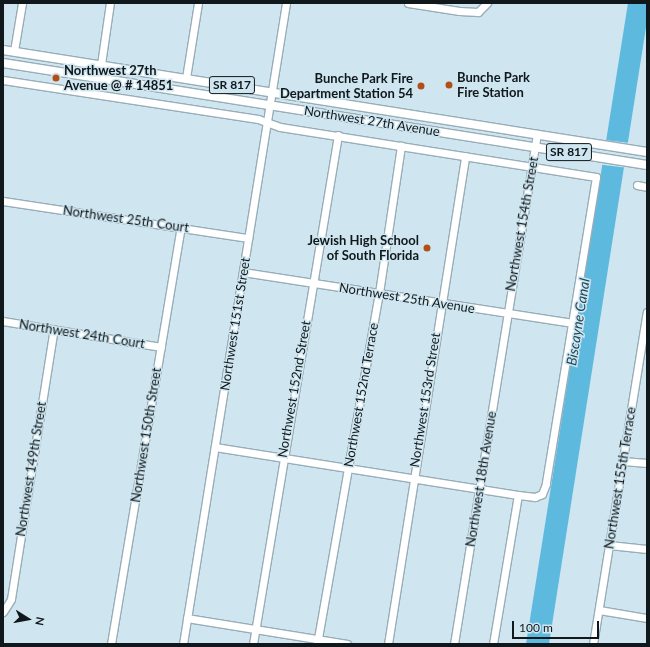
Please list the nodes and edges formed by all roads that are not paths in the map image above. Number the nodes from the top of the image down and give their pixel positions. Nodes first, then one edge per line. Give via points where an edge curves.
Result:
1 (22, 3) edge
2 (110, 3) edge
3 (198, 3) edge
4 (286, 3) edge
5 (408, 3) edge
6 (487, 3) edge
7 (421, 4) edge
8 (3, 50) edge
9 (14, 52) junction
10 (3, 63) edge
11 (101, 65) junction
12 (99, 78) junction
13 (186, 78) junction
14 (3, 80) edge
15 (272, 92) junction
16 (270, 105) junction
17 (430, 117) junction
18 (267, 122) junction
19 (428, 130) junction
20 (537, 134) junction
21 (338, 135) junction
22 (401, 146) junction
23 (534, 147) junction
24 (647, 152) edge
25 (465, 156) junction
26 (647, 165) edge
27 (531, 167) junction
28 (637, 185) dead end
29 (647, 187) edge
30 (3, 201) edge
31 (181, 227) junction
32 (248, 238) junction
33 (243, 272) junction
34 (312, 283) junction
35 (379, 293) junction
36 (440, 303) junction
37 (647, 312) edge
38 (506, 314) junction
39 (3, 321) edge
40 (570, 323) junction
41 (54, 329) junction
42 (161, 347) junction
43 (215, 447) junction
44 (282, 458) junction
45 (623, 461) junction
46 (647, 463) edge
47 (348, 468) junction
48 (413, 478) junction
49 (480, 488) junction
50 (518, 495) junction
51 (609, 545) junction
52 (647, 549) edge
53 (599, 610) junction
54 (4, 611) edge
55 (187, 618) junction
56 (647, 618) edge
57 (255, 629) junction
58 (318, 642) edge
59 (111, 644) edge
60 (183, 644) edge
61 (253, 644) edge
62 (347, 644) edge
63 (388, 644) edge
64 (454, 644) edge
65 (494, 644) edge
66 (593, 644) edge

1 - 9 street
2 - 11 street
3 - 13 street
4 - 15 street, Northwest 151st Street
5 - 7 street
6 - 7 street via 478,12
8 - 9 main road, Northwest 27th Avenue / SR 817
9 - 11 main road, Northwest 27th Avenue / SR 817
10 - 12 main road, Northwest 27th Avenue / SR 817
11 - 12 street
11 - 13 main road, Northwest 27th Avenue / SR 817
12 - 16 main road, Northwest 27th Avenue / SR 817
13 - 15 main road, Northwest 27th Avenue / SR 817
14 - 18 street, Northwest 27th Avenue
15 - 16 street, Northwest 151st Street
15 - 17 main road, Northwest 27th Avenue / SR 817
16 - 18 street, Northwest 151st Street
16 - 19 main road, Northwest 27th Avenue / SR 817
17 - 19 main road
17 - 20 main road, Northwest 27th Avenue / SR 817
18 - 21 street, Northwest 27th Avenue via 280,128
18 - 32 street, Northwest 151st Street
19 - 23 main road, Northwest 27th Avenue / SR 817
20 - 23 street, Northwest 154th Street
20 - 24 main road, Northwest 27th Avenue / SR 817
21 - 22 street, Northwest 27th Avenue
21 - 34 street, Northwest 152nd Street
22 - 25 street, Northwest 27th Avenue
22 - 35 street, Northwest 152nd Terrace
23 - 26 main road, Northwest 27th Avenue / SR 817
23 - 27 street, Northwest 154th Street
25 - 27 street, Northwest 27th Avenue
25 - 36 street, Northwest 153rd Street
27 - 38 street, Northwest 154th Street
27 - 40 street, Northwest 27th Avenue via 596,177
28 - 29 street
30 - 31 street, Northwest 25th Court
31 - 32 street, Northwest 25th Court
31 - 42 street, Northwest 150th Street
32 - 33 street, Northwest 151st Street
33 - 34 street, Northwest 25th Avenue
33 - 43 street, Northwest 151st Street
34 - 35 street, Northwest 25th Avenue
34 - 44 street, Northwest 152nd Street
35 - 36 street, Northwest 25th Avenue
35 - 47 street, Northwest 152nd Terrace
36 - 38 street, Northwest 25th Avenue
36 - 48 street, Northwest 153rd Street
37 - 45 street, Northwest 155th Terrace
38 - 40 street, Northwest 25th Avenue
38 - 49 street, Northwest 18th Avenue
39 - 41 street, Northwest 24th Court
40 - 50 street via 546,484 542,494 535,497
41 - 42 street, Northwest 24th Court
41 - 54 street, Northwest 149th Street via 10,598
42 - 59 street, Northwest 150th Street
43 - 44 street
43 - 55 street, Northwest 151st Street
44 - 47 street
44 - 57 street, Northwest 152nd Street
45 - 46 street
45 - 51 street, Northwest 155th Terrace
47 - 48 street
47 - 58 street, Northwest 152nd Terrace
48 - 49 street
48 - 63 street, Northwest 153rd Street
49 - 50 street
49 - 64 street, Northwest 18th Avenue
50 - 65 street
51 - 52 street
51 - 53 street, Northwest 155th Terrace
53 - 56 street
53 - 66 street, Northwest 155th Terrace
55 - 57 street
55 - 60 street, Northwest 151st Street
57 - 58 street
57 - 61 street, Northwest 152nd Street
58 - 62 street

